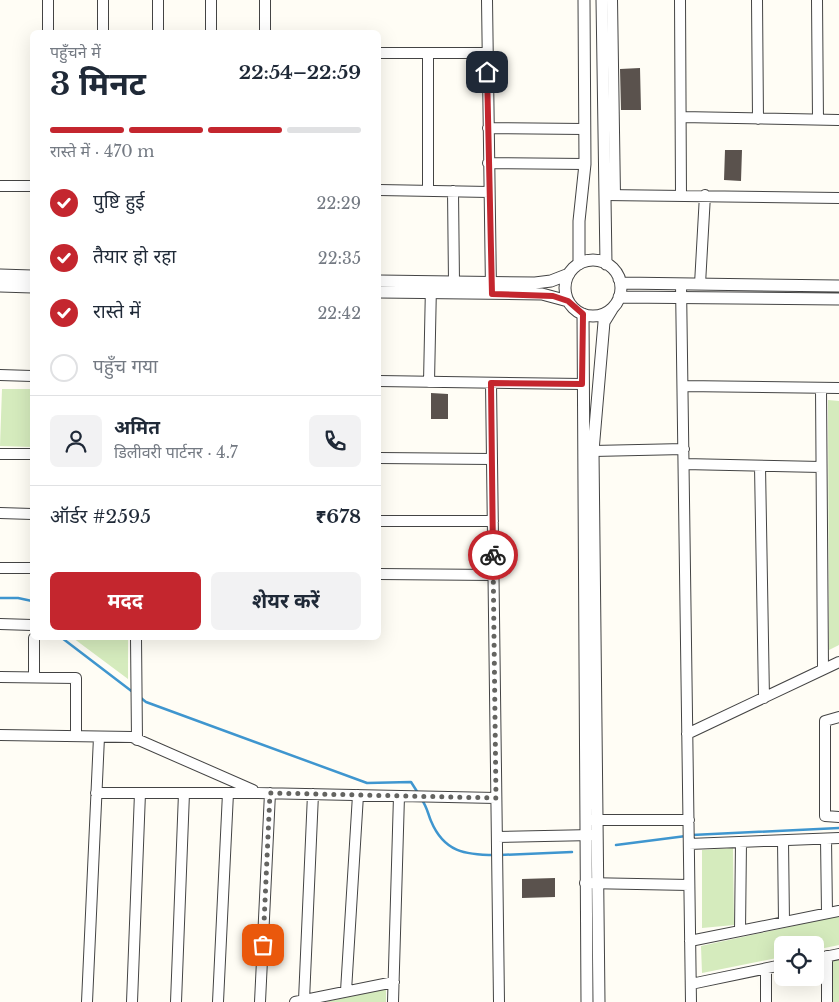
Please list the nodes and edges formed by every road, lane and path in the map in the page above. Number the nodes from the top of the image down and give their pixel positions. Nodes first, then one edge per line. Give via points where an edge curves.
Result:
1 (48, 0) edge
2 (103, 0) edge
3 (158, 0) edge
4 (211, 0) edge
5 (265, 0) edge
6 (487, 0) edge
7 (584, 0) edge
8 (602, 0) edge
9 (612, 0) edge
10 (680, 0) edge
11 (757, 0) edge
12 (817, 0) edge
13 (48, 30) edge
14 (103, 30) edge
15 (158, 30) edge
16 (211, 30) edge
17 (265, 30) edge
18 (381, 53) edge
19 (428, 53) junction
20 (487, 53) junction
21 (681, 117) junction
22 (758, 119) junction
23 (818, 120) junction
24 (839, 120) edge
25 (488, 128) junction
26 (584, 129) junction
27 (488, 163) junction
28 (585, 164) junction
29 (0, 186) edge
30 (30, 186) edge
31 (381, 190) edge
32 (428, 191) junction
33 (453, 191) junction
34 (489, 192) junction
35 (610, 195) junction
36 (681, 195) junction
37 (705, 195) junction
38 (839, 198) edge
39 (579, 264) junction
40 (606, 264) junction
41 (569, 274) junction
42 (0, 275) edge
43 (30, 276) edge
44 (619, 279) junction
45 (381, 281) edge
46 (454, 282) junction
47 (681, 284) junction
48 (700, 284) junction
49 (0, 286) edge
50 (839, 286) edge
51 (30, 287) edge
52 (431, 287) junction
53 (491, 288) junction
54 (381, 292) edge
55 (619, 297) junction
56 (681, 297) junction
57 (839, 299) edge
58 (568, 301) junction
59 (612, 308) junction
60 (583, 314) junction
61 (0, 375) edge
62 (30, 376) edge
63 (381, 381) edge
64 (428, 382) junction
65 (491, 383) junction
66 (582, 384) junction
67 (683, 386) junction
68 (821, 388) junction
69 (839, 388) edge
70 (684, 449) junction
71 (593, 451) junction
72 (0, 454) edge
73 (30, 454) edge
74 (381, 458) edge
75 (492, 459) junction
76 (684, 464) junction
77 (760, 466) junction
78 (821, 467) junction
79 (0, 513) edge
80 (30, 514) edge
81 (381, 521) edge
82 (493, 521) junction
83 (0, 568) edge
84 (30, 568) edge
85 (381, 574) edge
86 (494, 575) junction
87 (0, 624) edge
88 (30, 625) edge
89 (34, 640) edge
90 (136, 640) edge
91 (839, 662) edge
92 (823, 669) junction
93 (0, 677) edge
94 (34, 677) junction
95 (764, 698) junction
96 (839, 717) edge
97 (688, 734) junction
98 (0, 735) edge
99 (76, 736) junction
100 (99, 737) junction
101 (138, 740) junction
102 (96, 793) junction
103 (140, 793) junction
104 (184, 793) junction
105 (228, 793) junction
106 (258, 793) junction
107 (270, 793) junction
108 (313, 794) junction
109 (358, 795) junction
110 (399, 796) junction
111 (496, 798) junction
112 (839, 817) edge
113 (584, 820) junction
114 (596, 820) junction
115 (689, 820) junction
116 (585, 835) junction
117 (597, 835) junction
118 (497, 836) junction
119 (839, 838) edge
120 (689, 839) junction
121 (826, 839) junction
122 (783, 840) junction
123 (741, 842) junction
124 (585, 883) junction
125 (598, 884) junction
126 (690, 885) junction
127 (839, 911) edge
128 (827, 913) junction
129 (784, 922) junction
130 (740, 931) junction
131 (690, 941) junction
132 (839, 954) edge
133 (824, 956) edge
134 (827, 956) junction
135 (774, 967) edge
136 (766, 969) junction
137 (394, 982) junction
138 (691, 984) junction
139 (346, 992) junction
140 (300, 1001) edge
141 (87, 1002) edge
142 (132, 1002) edge
143 (176, 1002) edge
144 (218, 1002) edge
145 (260, 1002) edge
146 (393, 1002) edge
147 (499, 1002) edge
148 (587, 1002) edge
149 (599, 1002) edge
150 (691, 1002) edge
151 (766, 1002) edge
152 (827, 1002) edge

1 - 13 street
2 - 14 street
3 - 15 street
4 - 16 street
5 - 17 street
6 - 20 street
7 - 26 street
8 - 35 street
9 - 35 street
10 - 21 street
11 - 22 street
12 - 23 street
18 - 19 street
19 - 20 street
19 - 32 street
20 - 25 street
21 - 22 street
21 - 36 street
22 - 23 street
23 - 24 street
25 - 26 street
25 - 27 street
26 - 28 street
27 - 28 street
27 - 34 street
28 - 39 street via 579,221
29 - 30 street
31 - 32 street
32 - 33 street
33 - 34 street
33 - 46 street
34 - 53 street
35 - 36 street
35 - 40 street
36 - 37 street
37 - 38 street
37 - 48 street
39 - 40 street via 593,260
39 - 41 street
40 - 44 street
41 - 53 street via 545,282
41 - 58 street via 566,283
42 - 43 street
44 - 47 street via 622,284
44 - 55 street
45 - 52 street
46 - 52 street
46 - 53 street
47 - 48 street
47 - 56 street
48 - 50 street
49 - 51 street
52 - 53 street
52 - 54 street
52 - 64 street
53 - 58 street via 542,294
55 - 56 street
55 - 59 street
56 - 57 street
56 - 67 street
58 - 60 street
59 - 60 street via 603,314
59 - 71 street via 604,322
60 - 66 street
61 - 62 street
63 - 64 street
64 - 65 street
65 - 66 street
65 - 75 street
66 - 113 street
67 - 68 street
67 - 70 street
68 - 69 street
68 - 78 street
70 - 71 street
70 - 76 street
71 - 114 street
72 - 73 street
74 - 75 street
75 - 82 street
76 - 77 street
76 - 97 street
77 - 78 street
77 - 95 street
78 - 92 street
79 - 80 street
81 - 82 street
82 - 86 street
83 - 84 street
85 - 86 street
86 - 111 street
87 - 88 street
89 - 94 street
90 - 101 street
91 - 92 street
92 - 95 street
93 - 94 street
94 - 99 street via 76,678
95 - 97 street
96 - 112 street via 825,721 825,816
97 - 115 street
98 - 99 street
99 - 100 street
100 - 101 street via 132,737
100 - 102 street
101 - 106 street
102 - 103 street
102 - 141 street
103 - 104 street
103 - 142 street
104 - 105 street
104 - 143 street
105 - 106 street
105 - 144 street
106 - 107 street
107 - 108 street
107 - 145 street
108 - 109 street
108 - 140 street
109 - 110 street
109 - 139 street
110 - 111 street
110 - 137 street
111 - 118 street
113 - 114 street
113 - 116 street
114 - 115 street
114 - 117 street
115 - 120 street
116 - 117 street
116 - 118 street
116 - 124 street
117 - 125 street
118 - 147 street
119 - 121 street
120 - 123 street
120 - 126 street
121 - 122 street
121 - 128 street
122 - 123 street
122 - 129 street
123 - 130 street
124 - 125 street
124 - 148 street
125 - 126 street
125 - 149 street
126 - 131 street
127 - 128 street
128 - 129 street
129 - 130 street
130 - 131 street
131 - 138 street
132 - 134 street
133 - 134 street
134 - 152 street
135 - 136 street
136 - 138 street
136 - 151 street
137 - 139 street
137 - 146 street
138 - 150 street
139 - 140 street

